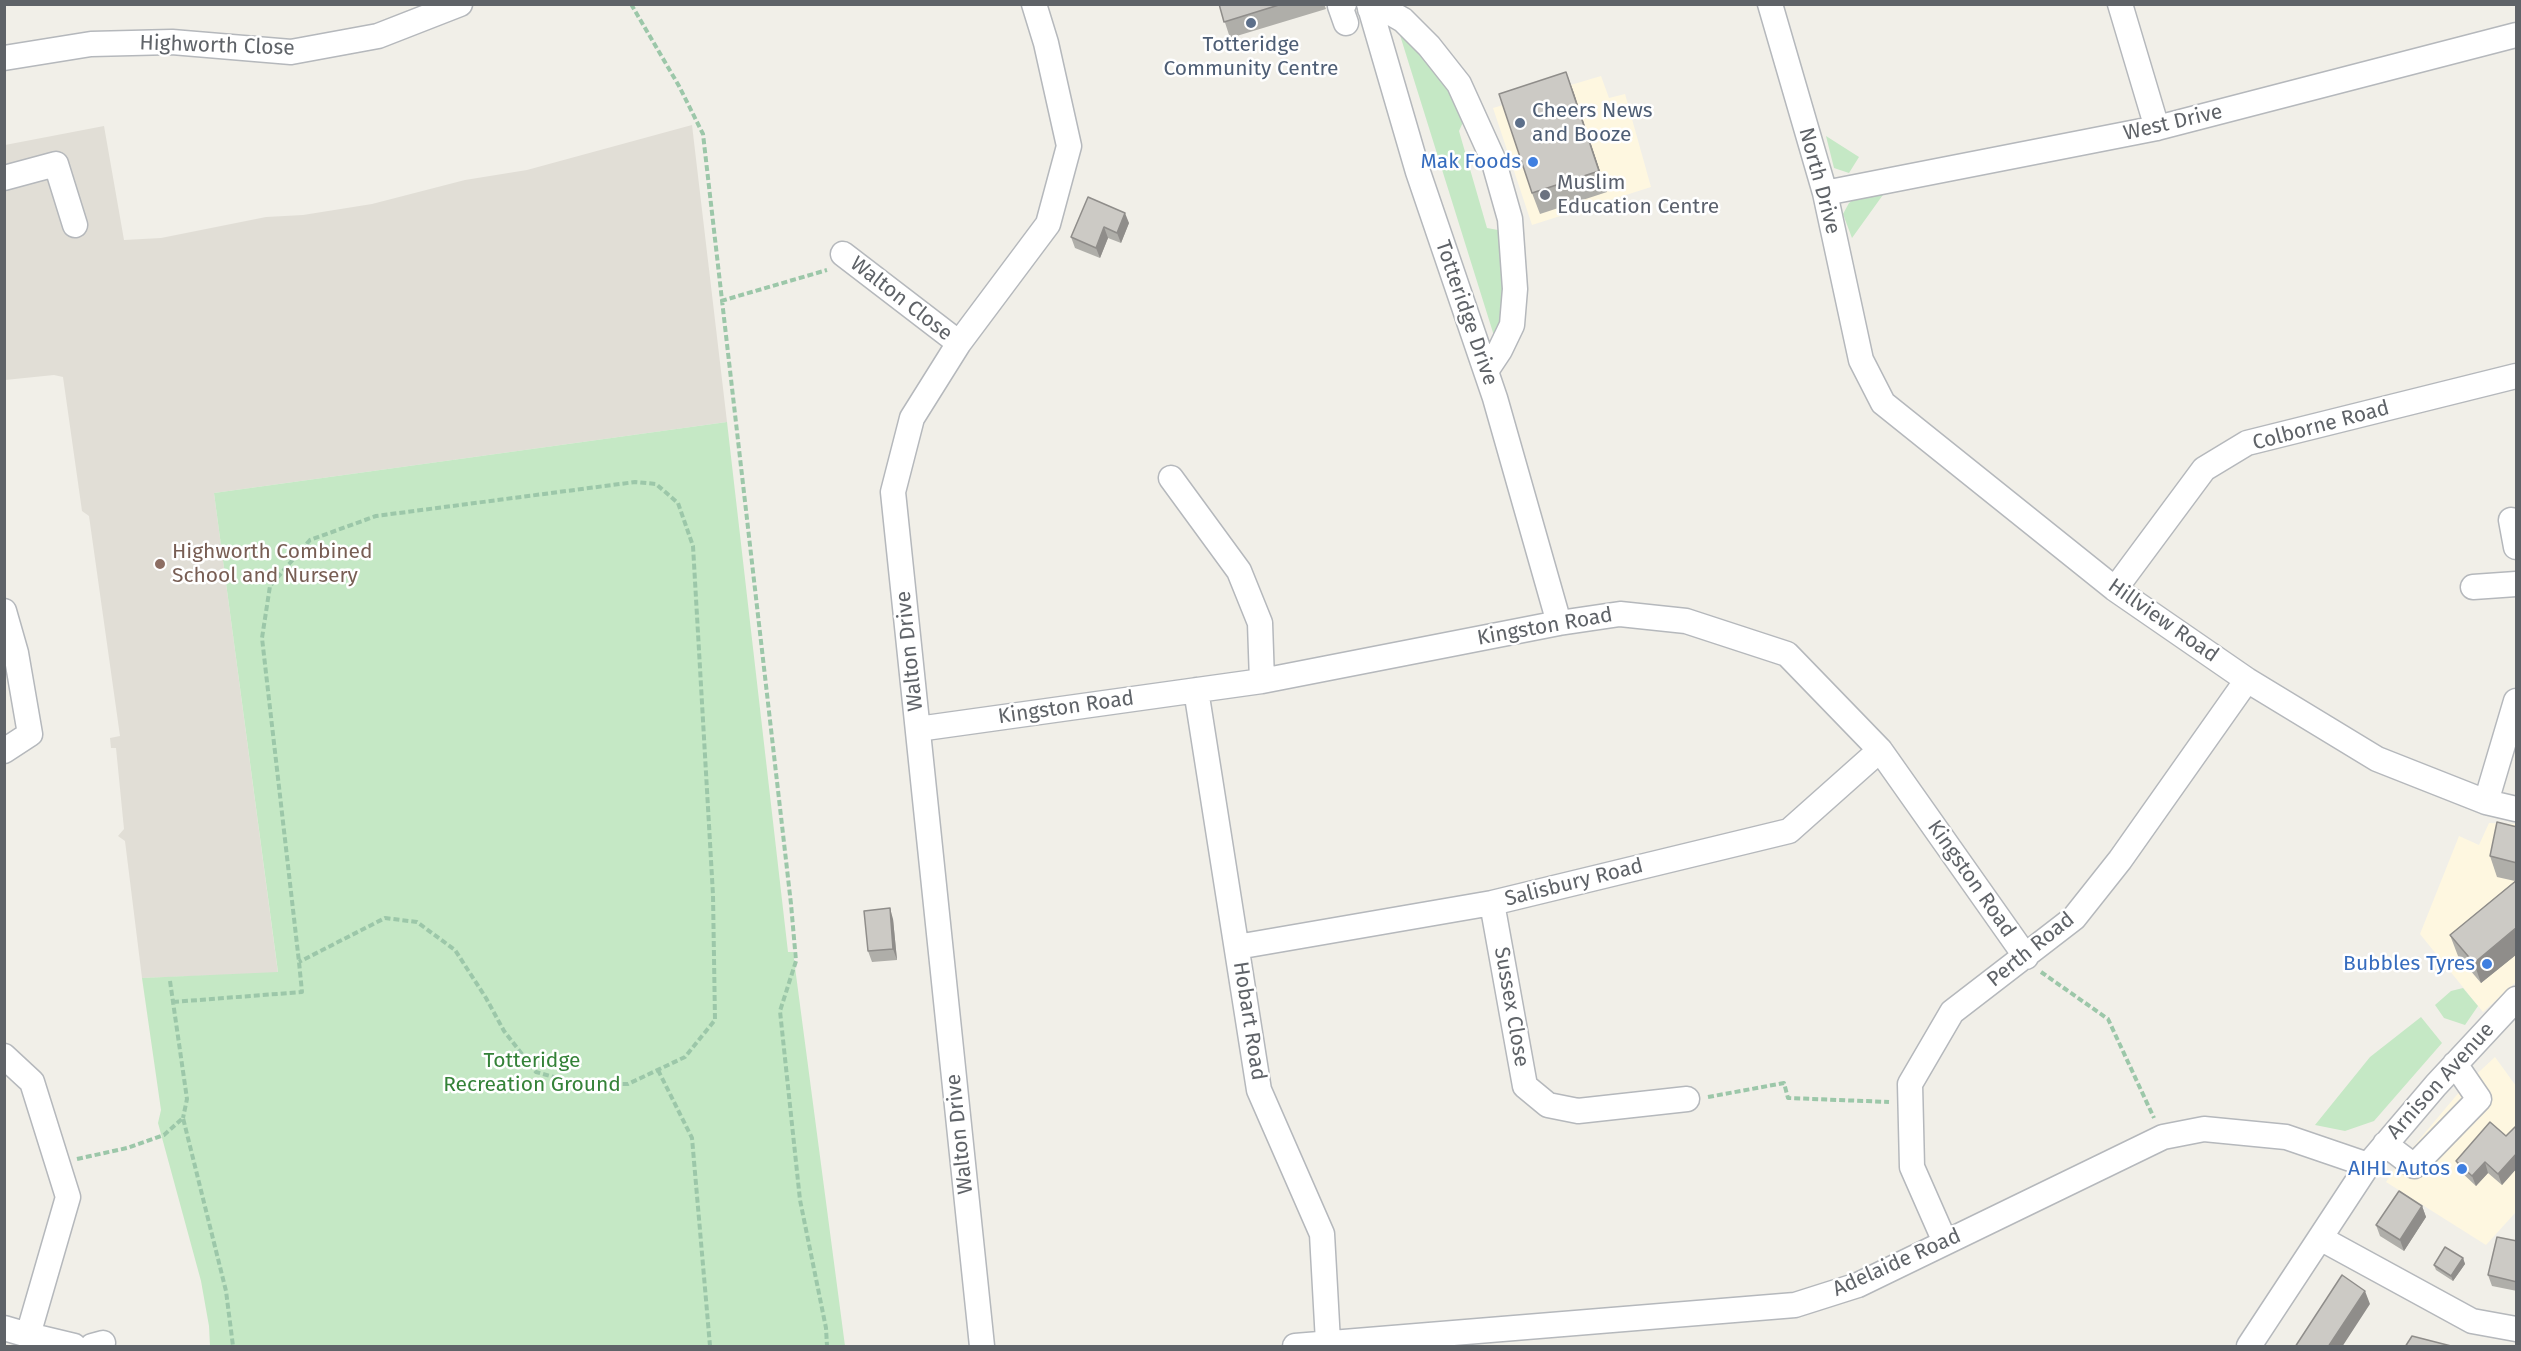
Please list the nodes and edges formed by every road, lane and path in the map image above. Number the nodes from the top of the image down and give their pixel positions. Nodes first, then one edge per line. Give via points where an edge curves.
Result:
1 (460, 4) edge
2 (631, 4) edge
3 (1034, 4) edge
4 (1770, 4) edge
5 (2120, 4) edge
6 (1369, 7) edge
7 (2517, 35) edge
8 (4, 58) edge
9 (2157, 128) junction
10 (4, 178) edge
11 (1825, 193) junction
12 (75, 225) dead end
13 (848, 258) joint
14 (721, 301) junction
15 (959, 343) junction
16 (1861, 360) joint
17 (1486, 371) junction
18 (2517, 375) edge
19 (1171, 478) dead end
20 (2511, 520) dead end
21 (2517, 548) edge
22 (2517, 584) edge
23 (2473, 587) dead end
24 (2115, 589) junction
25 (4, 611) edge
26 (1559, 623) junction
27 (2247, 680) junction
28 (1262, 681) junction
29 (1196, 690) junction
30 (2517, 701) edge
31 (918, 729) junction
32 (1880, 750) junction
33 (4, 751) edge
34 (2486, 802) junction
35 (2517, 809) edge
36 (1492, 903) junction
37 (1237, 947) junction
38 (2024, 958) junction
39 (299, 962) junction
40 (170, 981) dead end
41 (2517, 999) edge
42 (173, 1002) junction
43 (4, 1056) edge
44 (2455, 1064) junction
45 (658, 1070) junction
46 (1687, 1099) joint
47 (1911, 1102) junction
48 (183, 1118) junction
49 (2163, 1137) junction
50 (2385, 1144) junction
51 (58, 1163) junction
52 (2368, 1165) junction
53 (2320, 1238) junction
54 (1945, 1242) junction
55 (4, 1328) edge
56 (2517, 1329) edge
57 (28, 1335) junction
58 (1328, 1342) junction
59 (74, 1347) edge
60 (233, 1347) edge
61 (710, 1347) edge
62 (827, 1347) edge
63 (982, 1347) edge
64 (1295, 1347) edge
65 (2249, 1347) edge

1 - 8 street, Highworth Close via 378,36 291,52 172,42 91,44
2 - 14 path via 703,134
3 - 15 street, Walton Drive via 1069,146 1048,224
4 - 11 street, North Drive
5 - 9 street
6 - 17 street, Totteridge Drive via 1418,172
6 - 17 street via 1384,9 1403,20 1429,46 1459,84 1493,159 1510,219 1515,289 1512,325
7 - 9 street, West Drive
9 - 11 street, West Drive
10 - 12 street via 56,164
11 - 16 street, North Drive
13 - 14 path
13 - 15 street, Walton Close
14 - 62 path via 796,961 780,1011 800,1200
15 - 31 street, Walton Drive via 912,418 893,492
16 - 24 street, Hillview Road via 1882,403
17 - 26 street, Totteridge Drive
18 - 24 street, Colborne Road via 2247,443 2204,469
19 - 28 street via 1239,572 1260,624
20 - 21 street
22 - 23 street
24 - 27 street, Hillview Road
25 - 33 street via 16,653 30,734
26 - 28 street, Kingston Road
26 - 32 street, Kingston Road via 1620,614 1686,621 1787,654
27 - 34 street, Hillview Road via 2377,759
27 - 38 street, Perth Road via 2120,860 2074,918
28 - 29 street, Kingston Road
29 - 31 street, Kingston Road
29 - 37 street, Hobart Road
30 - 34 street
31 - 63 street, Walton Drive
32 - 36 street, Salisbury Road via 1789,831
32 - 38 street, Kingston Road
34 - 35 street, Hillview Road
36 - 37 street, Salisbury Road
36 - 46 street, Sussex Close via 1526,1086 1548,1105 1578,1111
37 - 58 street, Hobart Road via 1259,1090 1322,1234
38 - 47 street, Perth Road via 1952,1012 1910,1084
38 - 49 path via 2108,1019
39 - 42 path via 302,992
39 - 45 path via 385,918 417,922 454,950 504,1031 536,1072 579,1084 628,1084
39 - 45 path via 262,638 270,586 310,540 376,516 635,482 656,484 678,503 693,546 713,895 715,1020 685,1058
40 - 42 path
41 - 44 street, Arnison Avenue
42 - 48 path via 187,1099
43 - 51 street via 33,1082
44 - 50 street, Arnison Avenue
44 - 50 street via 2479,1099 2414,1166
45 - 61 path via 692,1138
46 - 47 path via 1784,1083 1788,1098
47 - 54 street, Perth Road via 1912,1167
48 - 51 path via 164,1135 127,1148
48 - 60 path via 226,1292
49 - 52 street, Adelaide Road via 2204,1129 2286,1137
49 - 54 street, Adelaide Road
50 - 52 street, Arnison Avenue
51 - 57 street via 68,1197
52 - 53 street, Arnison Avenue
53 - 56 street via 2472,1321
53 - 65 street, Arnison Avenue
54 - 58 street, Adelaide Road via 1858,1285 1795,1305
55 - 57 street
57 - 59 street
58 - 64 street, Adelaide Road

